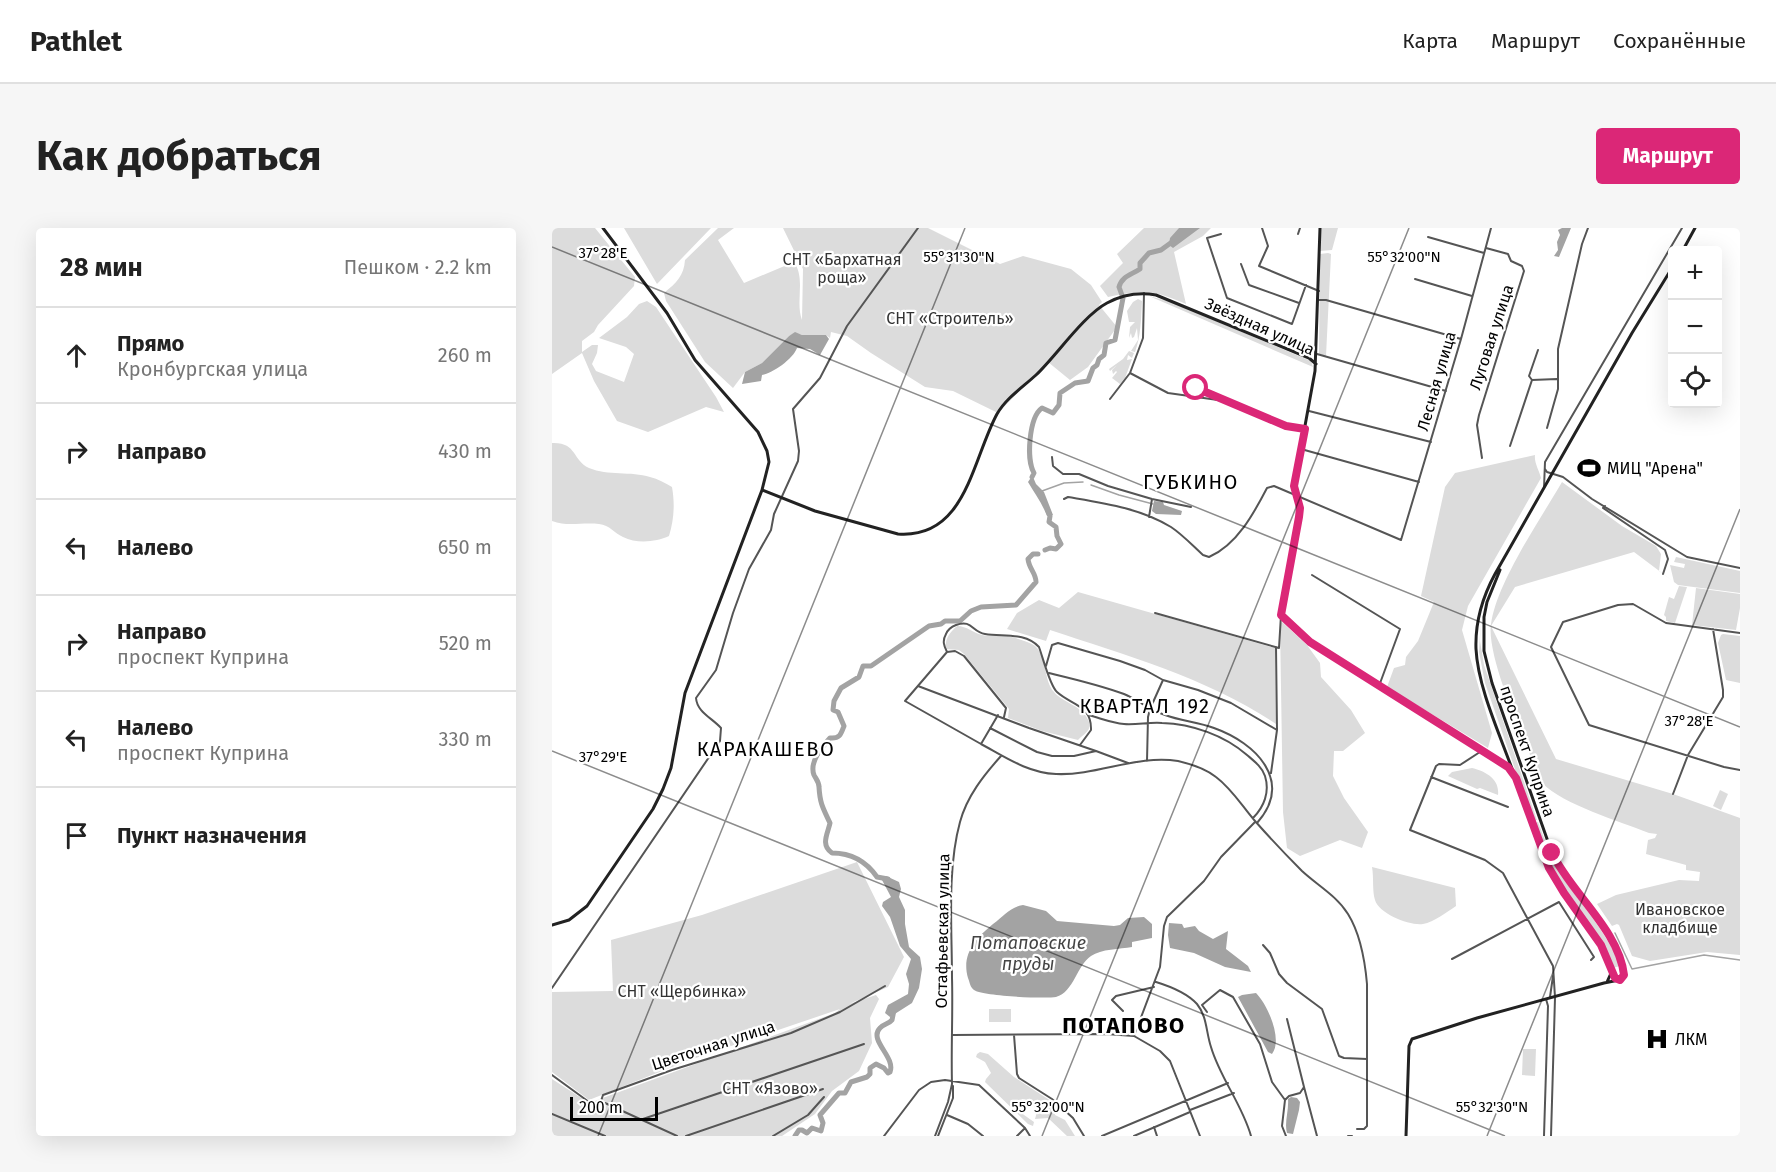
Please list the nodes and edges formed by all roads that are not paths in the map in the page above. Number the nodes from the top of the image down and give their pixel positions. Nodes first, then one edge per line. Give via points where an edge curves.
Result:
1 (603, 228) edge
2 (918, 228) edge
3 (1262, 228) edge
4 (1300, 228) edge
5 (1320, 228) edge
6 (1491, 228) edge
7 (1588, 228) edge
8 (1682, 228) edge
9 (1695, 228) edge
10 (1221, 234) dead end
11 (1298, 234) dead end
12 (1428, 237) dead end
13 (1685, 246) edge
14 (1486, 248) junction
15 (1484, 253) junction
16 (1241, 264) dead end
17 (1668, 274) edge
18 (1415, 279) dead end
19 (1306, 285) junction
20 (1319, 291) junction
21 (1144, 293) junction
22 (1472, 296) junction
23 (1319, 300) junction
24 (1299, 303) junction
25 (1461, 339) junction
26 (1538, 350) dead end
27 (1317, 353) junction
28 (1309, 358) junction
29 (1316, 364) junction
30 (1130, 373) junction
31 (1557, 379) junction
32 (1532, 380) junction
33 (1196, 388) dead end
34 (1446, 391) junction
35 (1110, 399) dead end
36 (1225, 401) junction
37 (1308, 411) junction
38 (1547, 428) dead end
39 (1305, 429) junction
40 (1431, 441) junction
41 (1510, 446) dead end
42 (1300, 449) junction
43 (1052, 457) dead end
44 (1482, 458) dead end
45 (1545, 469) junction
46 (1554, 474) junction
47 (1420, 482) junction
48 (1294, 486) junction
49 (1284, 489) junction
50 (762, 490) junction
51 (1543, 492) junction
52 (1296, 497) junction
53 (781, 498) junction
54 (1064, 499) dead end
55 (1152, 499) junction
56 (1605, 506) junction
57 (1191, 507) dead end
58 (1149, 517) junction
59 (1503, 562) junction
60 (1740, 568) edge
61 (1663, 574) dead end
62 (1312, 575) dead end
63 (1155, 613) dead end
64 (1281, 615) junction
65 (1713, 629) junction
66 (1740, 633) edge
67 (1276, 647) junction
68 (947, 652) junction
69 (1046, 666) junction
70 (1049, 673) junction
71 (1163, 680) junction
72 (918, 686) junction
73 (1379, 686) junction
74 (1150, 709) junction
75 (998, 715) junction
76 (1088, 715) junction
77 (1004, 717) junction
78 (1147, 723) junction
79 (990, 728) junction
80 (1277, 730) junction
81 (981, 744) junction
82 (1080, 745) junction
83 (1483, 750) junction
84 (1096, 751) junction
85 (1506, 752) junction
86 (1001, 755) junction
87 (1688, 756) junction
88 (1113, 757) junction
89 (1498, 760) junction
90 (1147, 761) junction
91 (1131, 764) junction
92 (1113, 767) junction
93 (1740, 770) edge
94 (1271, 775) junction
95 (1431, 777) junction
96 (1516, 778) junction
97 (1673, 794) dead end
98 (1508, 807) dead end
99 (1255, 821) junction
100 (1528, 918) junction
101 (552, 925) edge
102 (1263, 945) dead end
103 (1452, 959) dead end
104 (1591, 960) dead end
105 (1554, 970) junction
106 (1612, 971) junction
107 (1620, 980) junction
108 (1156, 982) junction
109 (1607, 982) junction
110 (885, 986) dead end
111 (1154, 987) junction
112 (552, 988) edge
113 (1556, 997) junction
114 (1548, 999) junction
115 (1123, 1011) dead end
116 (1207, 1012) dead end
117 (1287, 1019) dead end
118 (953, 1035) junction
119 (1014, 1035) junction
120 (1134, 1036) junction
121 (864, 1044) dead end
122 (1367, 1059) junction
123 (552, 1075) edge
124 (952, 1082) junction
125 (1228, 1083) junction
126 (1304, 1087) junction
127 (823, 1089) dead end
128 (1234, 1094) junction
129 (824, 1097) dead end
130 (1186, 1100) junction
131 (1285, 1100) junction
132 (601, 1101) junction
133 (1190, 1111) junction
134 (552, 1114) edge
135 (947, 1114) junction
136 (640, 1120) junction
137 (1154, 1127) junction
138 (1025, 1128) junction
139 (1357, 1129) dead end
140 (605, 1136) edge
141 (677, 1136) edge
142 (686, 1136) edge
143 (772, 1136) edge
144 (884, 1136) edge
145 (937, 1136) edge
146 (983, 1136) edge
147 (1017, 1136) edge
148 (1029, 1136) edge
149 (1084, 1136) edge
150 (1102, 1136) edge
151 (1134, 1136) edge
152 (1157, 1136) edge
153 (1200, 1136) edge
154 (1251, 1136) edge
155 (1286, 1136) edge
156 (1317, 1136) edge
157 (1406, 1136) edge
158 (1544, 1136) edge
159 (1551, 1136) edge

1 - 50 main road via 667,313 696,360 758,433 769,462
2 - 53 street via 847,326 820,378 793,409 798,461
3 - 19 street via 1268,246 1259,266
4 - 11 street
5 - 20 main road, Звёздная улица
6 - 14 street, Лесная улица
7 - 31 street via 1558,349
8 - 45 street via 1547,459
9 - 13 main road
10 - 24 street via 1207,238 1227,298 1292,324
12 - 15 street
14 - 15 street, Лесная улица
14 - 44 street, Луговая улица via 1508,254 1524,271 1479,415
15 - 22 street, Лесная улица
16 - 24 street via 1249,285
17 - 46 main road, проспект Куприна
18 - 22 street
19 - 20 street
19 - 24 street
20 - 23 main road, Звёздная улица
21 - 28 main road, Звёздная улица via 1187,306
21 - 30 street via 1143,338
21 - 53 main road, Звёздная улица via 1122,297 1092,314 1001,407 953,513 934,528 911,535 898,534
22 - 25 street, Лесная улица
23 - 25 street
23 - 27 main road, Звёздная улица
25 - 34 street, Лесная улица
26 - 32 street via 1529,376
27 - 28 main road
27 - 29 main road, Звёздная улица
27 - 34 street
28 - 29 main road, Звёздная улица
29 - 37 main road
30 - 35 street
30 - 36 street via 1168,393
31 - 32 street
31 - 38 street
32 - 41 street
33 - 36 street
34 - 40 street, Лесная улица
36 - 39 street via 1286,426
37 - 39 main road
37 - 40 street
39 - 42 main road
40 - 47 street, Лесная улица
42 - 47 street
42 - 48 main road
43 - 55 street via 1053,466 1063,474 1079,474
45 - 46 street
45 - 51 street
46 - 51 main road, проспект Куприна
46 - 56 street
47 - 52 street, Лесная улица via 1401,540
48 - 49 street
48 - 52 main road
49 - 52 street
49 - 58 street via 1267,488 1242,530 1225,548 1209,557 1172,528
50 - 53 main road, Звёздная улица
50 - 101 main road via 685,693 676,747 663,789 587,906 569,920
51 - 59 main road, проспект Куприна
52 - 64 main road via 1299,517
53 - 112 street via 771,530 749,568 716,670 696,698 699,710 721,728 720,741
54 - 58 street via 1101,502
55 - 57 street
55 - 58 street
56 - 60 street via 1687,557
56 - 61 street via 1665,550 1668,559
59 - 85 main road, проспект Куприна via 1483,600 1476,650 1482,683
59 - 107 main road, проспект Куприна via 1484,617 1484,651 1492,683 1552,853 1610,938 1622,966 1624,975
62 - 73 street via 1400,629
63 - 67 street
64 - 67 street via 1279,648
64 - 73 main road via 1310,642
65 - 66 street
65 - 87 street via 1723,697
65 - 87 street via 1666,623 1640,606 1627,603 1563,622 1551,647 1589,725
67 - 80 street
68 - 69 street via 946,633 951,627 967,623 982,634 1010,635 1035,643
68 - 72 street
68 - 77 street via 964,656 1006,708
69 - 70 street
69 - 71 street via 1052,645 1058,643 1128,664
70 - 74 street via 1122,693
70 - 76 street via 1056,691
71 - 74 street
71 - 80 street via 1231,703
72 - 75 street
72 - 81 street via 905,701
73 - 83 main road
74 - 78 street
74 - 94 street via 1227,734 1261,759
75 - 77 street
75 - 79 street
76 - 78 street via 1124,724
76 - 82 street via 1091,730
77 - 82 street
78 - 90 street
78 - 99 street via 1181,725 1214,734 1243,751 1264,772 1267,787
79 - 81 street
79 - 84 street via 1052,756
80 - 94 street
81 - 86 street
82 - 84 street
83 - 89 main road
83 - 95 street via 1460,765 1438,765
84 - 88 street
85 - 89 main road via 1504,759
85 - 96 main road, проспект Куприна
86 - 92 street via 1020,766 1056,774
86 - 118 street, Остафьевская улица via 969,800 954,850
87 - 93 street
87 - 97 street
88 - 91 street
88 - 92 street
89 - 96 main road
90 - 91 street
90 - 99 street via 1176,761 1213,775
91 - 92 street
94 - 99 street via 1269,808
95 - 98 street
95 - 100 street via 1410,830 1494,865 1506,877
96 - 106 main road, проспект Куприна via 1549,868 1601,945
99 - 108 street via 1194,892 1167,917
99 - 122 street via 1348,913 1356,929 1365,963
100 - 103 street
100 - 104 street via 1559,902 1590,948 1594,957
100 - 105 street
102 - 122 street via 1287,983 1322,1009 1339,1056
105 - 113 street
105 - 114 street
106 - 107 street, проспект Куприна
106 - 109 main road
107 - 109 main road
108 - 111 street
108 - 125 street via 1180,992 1199,1007 1216,1062
109 - 113 main road
110 - 132 street, Цветочная улица via 791,1033 603,1095
111 - 115 street via 1116,996 1112,1000
111 - 120 street
113 - 114 main road
113 - 159 street
114 - 157 main road via 1419,1035 1410,1042
114 - 158 street
116 - 131 street via 1202,1005 1220,990 1233,997 1260,1044 1272,1082
117 - 126 street
118 - 119 street
118 - 124 street, Остафьевская улица
119 - 120 street
119 - 149 street via 1019,1078 1052,1099 1073,1118
120 - 130 street via 1170,1060
121 - 136 street
122 - 139 street via 1367,1126
123 - 132 street via 589,1102
124 - 135 street, Остафьевская улица via 954,1093
124 - 138 street via 979,1085
124 - 144 street via 931,1082 919,1090
124 - 145 street, Остафьевская улица
125 - 128 street
125 - 130 street
126 - 131 street via 1300,1094
126 - 156 street
127 - 142 street
128 - 133 street
128 - 154 street
129 - 143 street via 808,1116
130 - 133 street
130 - 150 street
131 - 155 street via 1282,1126
132 - 136 street
133 - 137 street
133 - 153 street
134 - 140 street
135 - 145 street, Остафьевская улица
135 - 146 street
136 - 141 street
137 - 151 street
137 - 152 street
138 - 147 street
138 - 148 street

